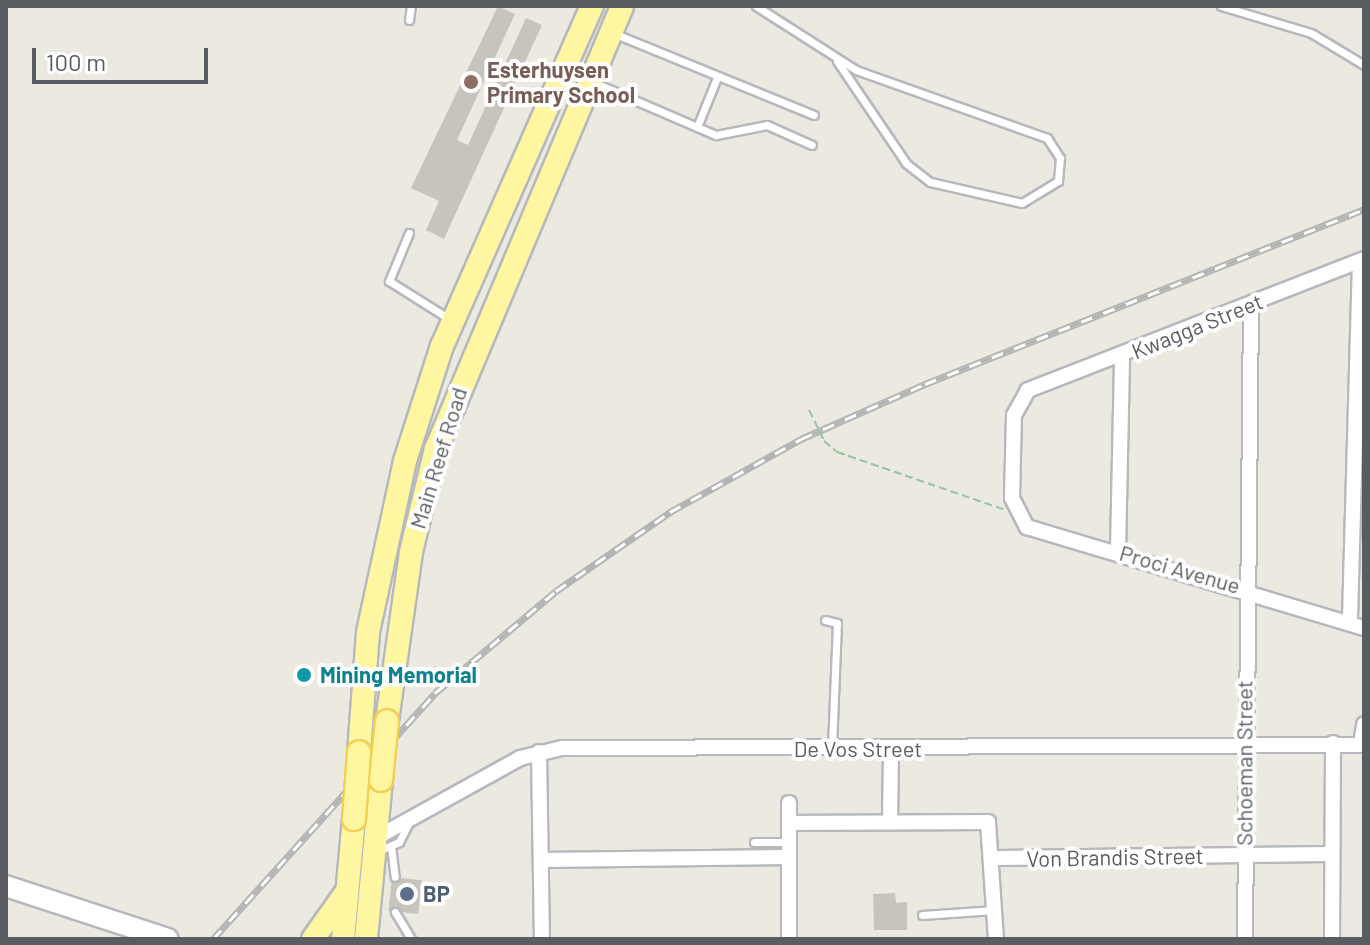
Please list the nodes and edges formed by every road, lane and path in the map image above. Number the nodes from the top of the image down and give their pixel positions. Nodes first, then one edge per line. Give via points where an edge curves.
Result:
1 (411, 6) edge
2 (622, 6) edge
3 (756, 6) edge
4 (1221, 6) edge
5 (588, 16) edge
6 (409, 20) dead end
7 (609, 35) junction
8 (837, 61) junction
9 (1364, 65) edge
10 (716, 80) junction
11 (558, 84) junction
12 (586, 88) junction
13 (814, 115) dead end
14 (697, 127) junction
15 (812, 145) dead end
16 (409, 233) dead end
17 (1362, 260) edge
18 (1251, 305) junction
19 (453, 321) junction
20 (1361, 346) edge
21 (1122, 356) junction
22 (809, 410) dead end
23 (1359, 452) edge
24 (1013, 505) junction
25 (1118, 551) junction
26 (1245, 588) junction
27 (825, 620) dead end
28 (1359, 624) edge
29 (1364, 724) edge
30 (1333, 743) junction
31 (1244, 744) junction
32 (1362, 744) edge
33 (832, 749) junction
34 (891, 750) junction
35 (539, 752) junction
36 (789, 803) dead end
37 (890, 822) junction
38 (789, 823) junction
39 (754, 842) dead end
40 (380, 846) junction
41 (789, 849) junction
42 (1329, 854) junction
43 (1245, 856) junction
44 (996, 858) junction
45 (541, 860) junction
46 (395, 877) dead end
47 (349, 885) junction
48 (6, 886) edge
49 (6, 901) edge
50 (996, 910) junction
51 (395, 912) dead end
52 (922, 915) dead end
53 (124, 939) edge
54 (168, 939) edge
55 (313, 939) edge
56 (343, 939) edge
57 (366, 939) edge
58 (411, 939) edge
59 (542, 939) edge
60 (789, 939) edge
61 (996, 939) edge
62 (1245, 939) edge
63 (1332, 939) edge

1 - 6 lane
2 - 7 main road, Main Reef Road
3 - 8 lane
4 - 9 lane via 1311,33
5 - 7 main road
5 - 11 main road, Main Reef Road
7 - 10 lane
7 - 12 main road, Main Reef Road
8 - 8 lane via 906,163 930,182 1022,203 1058,181 1060,158 1047,138
10 - 13 lane
10 - 14 lane
11 - 12 main road
11 - 19 main road, Main Reef Road
12 - 14 lane
12 - 40 main road, Main Reef Road, bridge via 436,449 411,552 387,721
14 - 15 lane via 722,136 767,125
16 - 19 lane via 389,281
17 - 18 street, Kwagga Street
17 - 20 street
18 - 21 street, Kwagga Street
18 - 26 street, Schoeman Street
19 - 47 main road, Main Reef Road, bridge via 405,461 368,632
20 - 23 street
21 - 24 street, Kwagga Street via 1028,390 1014,415
21 - 25 street
22 - 24 path, bridge via 824,441 966,501
23 - 28 street
24 - 25 street, Proci Avenue via 1027,527
25 - 26 street, Proci Avenue
26 - 28 street, Proci Avenue
26 - 31 street, Schoeman Street
27 - 33 lane via 837,623
29 - 32 street
30 - 31 street, De Vos Street
30 - 32 street, De Vos Street
30 - 42 street
31 - 34 street, De Vos Street
31 - 43 street, Schoeman Street
33 - 34 street, De Vos Street
33 - 35 street, De Vos Street via 616,745
34 - 37 street
35 - 40 street, De Vos Street via 411,818
35 - 45 street
36 - 38 street
37 - 38 street
37 - 44 street via 988,822
38 - 41 street
39 - 41 lane
40 - 46 lane
40 - 57 main road, Main Reef Road
41 - 45 street
41 - 60 street
42 - 43 street, Von Brandis Street
42 - 63 street
43 - 44 street, Von Brandis Street
43 - 62 street, Schoeman Street
44 - 50 street
45 - 59 street
47 - 55 main road
47 - 56 main road, Main Reef Road
48 - 54 main road
49 - 53 main road
50 - 52 lane
50 - 61 street
51 - 58 lane

